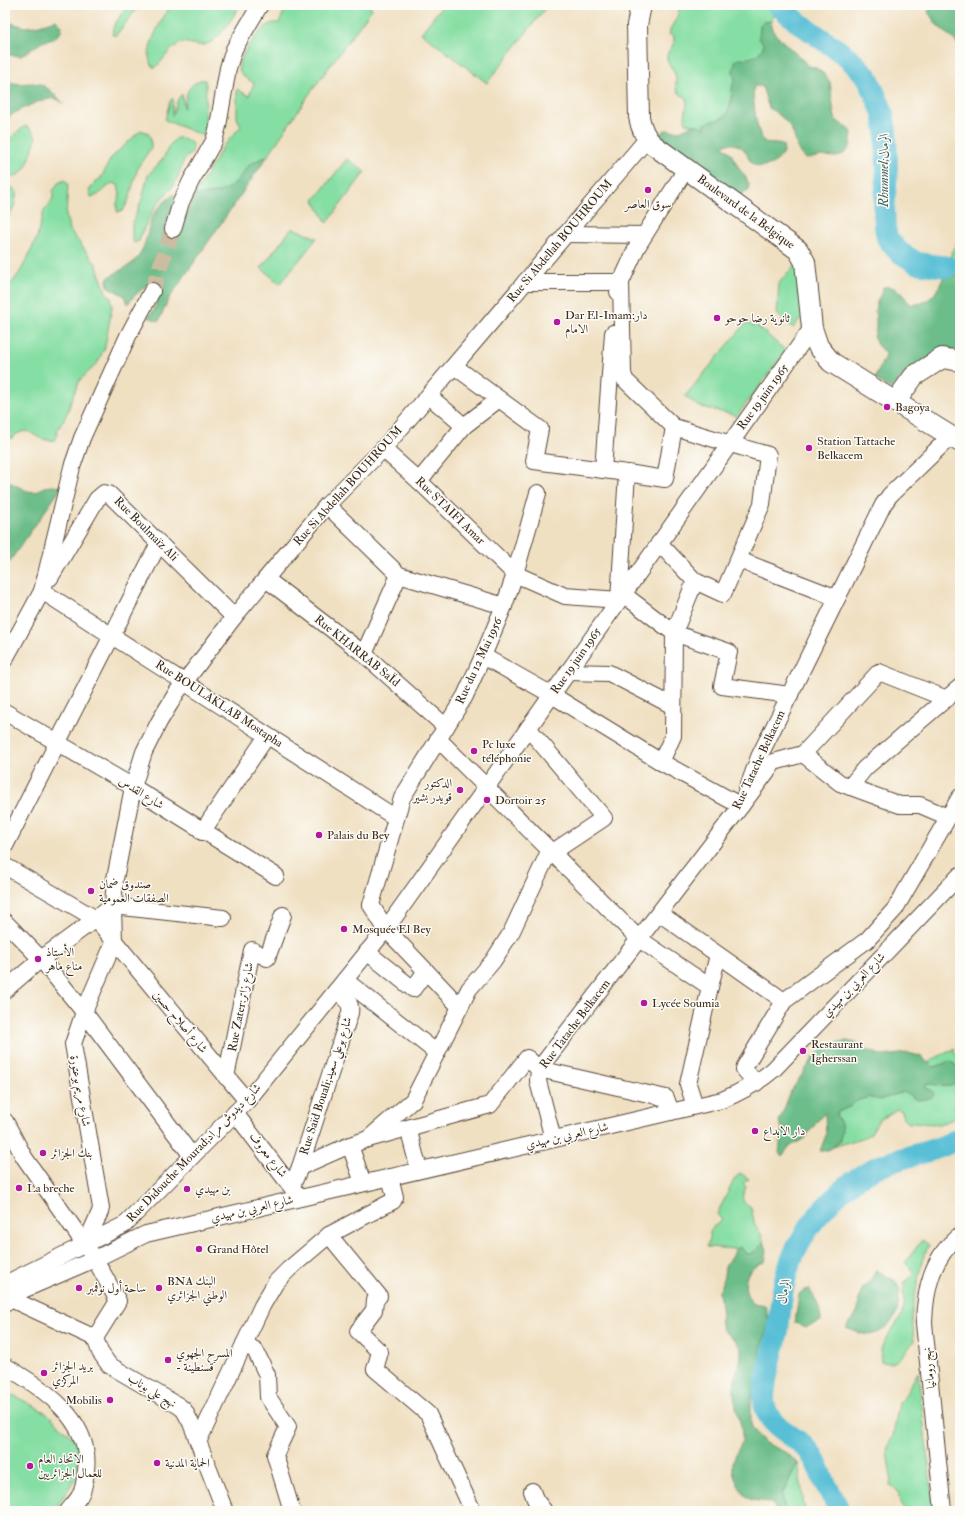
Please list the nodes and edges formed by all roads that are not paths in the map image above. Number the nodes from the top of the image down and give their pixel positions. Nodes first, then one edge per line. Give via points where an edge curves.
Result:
1 (260, 5) edge
2 (640, 5) edge
3 (646, 139) junction
4 (686, 169) junction
5 (172, 228) tunnel mouth
6 (566, 234) junction
7 (644, 236) junction
8 (525, 282) junction
9 (621, 282) junction
10 (152, 290) tunnel mouth
11 (812, 328) junction
12 (960, 361) edge
13 (454, 366) junction
14 (429, 396) junction
15 (499, 399) junction
16 (893, 400) junction
17 (464, 426) junction
18 (674, 428) junction
19 (955, 439) edge
20 (730, 444) junction
21 (383, 449) junction
22 (602, 470) junction
23 (627, 473) junction
24 (419, 481) junction
25 (538, 493) dead end
26 (327, 505) junction
27 (159, 543) junction
28 (659, 543) junction
29 (739, 560) junction
30 (515, 574) junction
31 (399, 576) junction
32 (266, 579) junction
33 (695, 581) junction
34 (42, 591) junction
35 (621, 597) junction
36 (837, 598) junction
37 (504, 606) junction
38 (234, 617) junction
39 (674, 633) junction
40 (112, 636) junction
41 (364, 654) junction
42 (483, 656) junction
43 (5, 660) edge
44 (568, 672) junction
45 (185, 682) junction
46 (960, 687) edge
47 (552, 695) junction
48 (790, 695) junction
49 (947, 699) junction
50 (673, 706) junction
51 (5, 712) edge
52 (528, 728) junction
53 (442, 733) junction
54 (267, 736) junction
55 (58, 744) junction
56 (803, 754) junction
57 (660, 762) junction
58 (133, 787) junction
59 (850, 787) junction
60 (487, 788) junction
61 (960, 797) edge
62 (741, 806) junction
63 (396, 818) junction
64 (948, 818) junction
65 (202, 832) junction
66 (5, 846) edge
67 (551, 852) junction
68 (5, 866) edge
69 (960, 875) edge
70 (276, 876) dead end
71 (113, 906) junction
72 (659, 913) junction
73 (283, 915) dead end
74 (223, 918) dead end
75 (96, 919) junction
76 (5, 922) edge
77 (386, 929) junction
78 (639, 939) junction
79 (114, 942) junction
80 (367, 952) junction
81 (718, 955) junction
82 (41, 959) junction
83 (426, 971) junction
84 (340, 985) junction
85 (710, 987) junction
86 (5, 990) edge
87 (784, 1001) junction
88 (460, 1007) junction
89 (84, 1012) junction
90 (437, 1052) junction
91 (539, 1069) junction
92 (226, 1077) junction
93 (756, 1083) junction
94 (247, 1101) junction
95 (695, 1106) junction
96 (671, 1112) junction
97 (235, 1113) junction
98 (5, 1121) edge
99 (408, 1128) junction
100 (368, 1139) junction
101 (553, 1139) junction
102 (350, 1146) junction
103 (192, 1156) junction
104 (300, 1167) junction
105 (419, 1170) junction
106 (390, 1178) junction
107 (363, 1183) junction
108 (296, 1192) junction
109 (330, 1235) junction
110 (960, 1235) edge
111 (86, 1245) junction
112 (95, 1259) junction
113 (7, 1295) edge
114 (95, 1338) junction
115 (244, 1344) junction
116 (5, 1366) edge
117 (198, 1442) junction
118 (532, 1491) dead end
119 (471, 1507) dead end
120 (68, 1511) edge
121 (225, 1511) edge
122 (292, 1511) edge
123 (544, 1511) edge
124 (944, 1511) edge

1 - 5 street via 234,49 214,141 183,197
2 - 3 main road via 637,25 639,117
3 - 4 main road, Boulevard de la Belgique
3 - 6 street, Rue Si Abdellah BOUHROUM
4 - 7 street
4 - 11 main road, Boulevard de la Belgique via 802,254
6 - 7 street
6 - 8 street, Rue Si Abdellah BOUHROUM
7 - 9 street
8 - 9 street
8 - 13 street, Rue Si Abdellah BOUHROUM
9 - 18 street via 625,380
9 - 22 street via 616,298
10 - 34 street via 128,336 82,438 72,467
11 - 16 main road, Boulevard de la Belgique via 818,346 831,362
11 - 20 street, Rue 19 juin 1965
12 - 16 main road via 942,358 914,376
13 - 14 street, Rue Si Abdellah BOUHROUM
13 - 15 street
14 - 17 street
14 - 21 street, Rue Si Abdellah BOUHROUM
15 - 17 street
15 - 22 street via 540,429 534,461
16 - 19 main road, Boulevard de la Belgique
17 - 24 street
18 - 20 street
18 - 23 street via 666,479
19 - 36 street, Rue Tatache Belkacem via 890,495
20 - 28 street, Rue 19 juin 1965
20 - 29 street via 768,455 762,504
21 - 24 street, Rue STAIFI Amar
21 - 26 street, Rue Si Abdellah BOUHROUM
22 - 23 street
23 - 35 street
24 - 30 street, Rue STAIFI Amar
25 - 30 street, Rue du 12 Mai 1956
26 - 31 street
26 - 32 street, Rue Si Abdellah BOUHROUM
27 - 34 street, Rue Boulmaïz Ali via 112,496 104,493 97,499
27 - 38 street, Rue Boulmaïz Ali
27 - 40 street
28 - 33 street
28 - 35 street, Rue 19 juin 1965
29 - 33 street via 723,594
29 - 36 street
30 - 35 street via 565,596
30 - 37 street, Rue du 12 Mai 1956
31 - 37 street
31 - 41 street
32 - 38 street, Rue Si Abdellah BOUHROUM
32 - 41 street, Rue KHARRAB SaÏd
33 - 39 street
34 - 40 street, Rue BOULAKLAB Mostapha
34 - 43 street
35 - 39 street
35 - 44 street, Rue 19 juin 1965
36 - 48 street, Rue Tatache Belkacem
37 - 42 street, Rue du 12 Mai 1956
38 - 45 street, Rue Si Abdellah BOUHROUM
39 - 48 street via 730,652 722,686
39 - 50 street
40 - 45 street, Rue BOULAKLAB Mostapha
40 - 55 street
41 - 53 street, Rue KHARRAB SaÏd
42 - 47 street
42 - 53 street, Rue du 12 Mai 1956 via 465,696
44 - 47 street, Rue 19 juin 1965
44 - 50 street via 609,673
45 - 54 street, Rue BOULAKLAB Mostapha
45 - 58 street, Rue Si Abdellah BOUHROUM via 167,708 144,752
46 - 49 street
47 - 52 street, Rue 19 juin 1965
47 - 57 street
48 - 62 street, Rue Tatache Belkacem via 760,756
49 - 56 street via 880,672
49 - 59 street via 866,768
50 - 57 street via 673,736
51 - 55 street, شارع القدس
52 - 60 street, Rue 19 juin 1965
52 - 67 street via 604,818
53 - 60 street, Rue KHARRAB SaÏd
53 - 63 street, Rue du 12 Mai 1956 via 404,792
54 - 63 street, Rue BOULAKLAB Mostapha
54 - 65 street
55 - 58 street, شارع القدس
55 - 66 street
56 - 59 street via 840,783
56 - 62 street via 774,762
57 - 62 street
58 - 65 street, شارع القدس
58 - 71 street, Rue Si Abdellah BOUHROUM via 115,879
59 - 64 street via 900,805 920,805
60 - 67 street, Rue KHARRAB SaÏd
60 - 77 street, Rue 19 juin 1965
61 - 64 street
62 - 72 street, Rue Tatache Belkacem
63 - 77 street, Rue du 12 Mai 1956 via 370,905
64 - 87 street via 895,909 867,940
65 - 70 street, شارع القدس
67 - 78 street, Rue KHARRAB SaÏd
67 - 88 street via 511,933 493,961 469,989
68 - 75 street
69 - 93 street, شارع العربي بن مهيدي via 774,1069
71 - 74 street
71 - 75 street
71 - 79 street, Rue Si Abdellah BOUHROUM
72 - 78 street, Rue Tatache Belkacem
72 - 81 street
73 - 92 street, Rue Zater;شارع زاتر via 267,958 252,950
75 - 79 street
75 - 82 street
76 - 82 street
77 - 80 street, Rue 19 juin 1965
77 - 83 street
78 - 85 street, Rue KHARRAB SaÏd
78 - 91 street, Rue Tatache Belkacem
79 - 89 street, شارع مريم بوعتورة
79 - 92 street, شارع أصلاح حسين
80 - 83 street via 413,989
80 - 84 street, Rue 19 juin 1965
81 - 85 street
81 - 87 street
82 - 86 street
82 - 89 street
83 - 88 street
84 - 90 street
84 - 94 street, Rue Didouche Mourad;شارع ديدوش مراد
84 - 104 street, Rue Saïd Bouali;شارع بوعلي سعيد via 351,1010
85 - 95 street via 688,1084
87 - 93 street via 745,1066 744,1069
88 - 90 street
89 - 103 street
89 - 111 street, شارع مريم بوعتورة via 73,1051 101,1208
90 - 100 street via 413,1100
91 - 96 street via 666,1098
91 - 99 street via 527,1058 490,1105
91 - 101 street, Rue Tatache Belkacem via 538,1081
92 - 94 street, شارع أصلاح حسين
93 - 95 street, شارع العربي بن مهيدي via 738,1094
94 - 97 street, Rue Didouche Mourad;شارع ديدوش مراد
95 - 96 street, شارع العربي بن مهيدي
96 - 101 street, شارع العربي بن مهيدي
97 - 103 street, Rue Didouche Mourad;شارع ديدوش مراد
97 - 108 street, شارع معروف
98 - 111 street via 18,1148
99 - 100 street
99 - 105 street
100 - 102 street
101 - 105 street, شارع العربي بن مهيدي
102 - 104 street
102 - 107 street
103 - 111 street, Rue Didouche Mourad;شارع ديدوش مراد via 124,1225
104 - 108 street, Rue Saïd Bouali;شارع بوعلي سعيد
105 - 106 street, شارع العربي بن مهيدي
106 - 107 street, شارع العربي بن مهيدي
106 - 109 street via 395,1197 393,1201
107 - 108 street, شارع العربي بن مهيدي
108 - 112 street, شارع العربي بن مهيدي via 146,1234
109 - 115 street via 276,1282
109 - 119 street via 379,1296 375,1300 374,1310 358,1331 380,1352 376,1369 428,1414
110 - 124 street, نهج رومانيا via 934,1264 924,1307
111 - 112 street
111 - 113 street, Rue Didouche Mourad;شارع ديدوش مراد via 22,1275
112 - 113 street, شارع العربي بن مهيدي
112 - 114 street via 118,1301
113 - 114 street
114 - 117 street, نهج علي بوناب via 100,1352 109,1365 184,1410
115 - 117 street
115 - 122 street via 255,1350 267,1375 268,1397 288,1427 275,1455
116 - 120 street via 60,1405 75,1422 81,1435 86,1453 85,1479 80,1496
117 - 121 street, نهج علي بوناب
118 - 123 street

